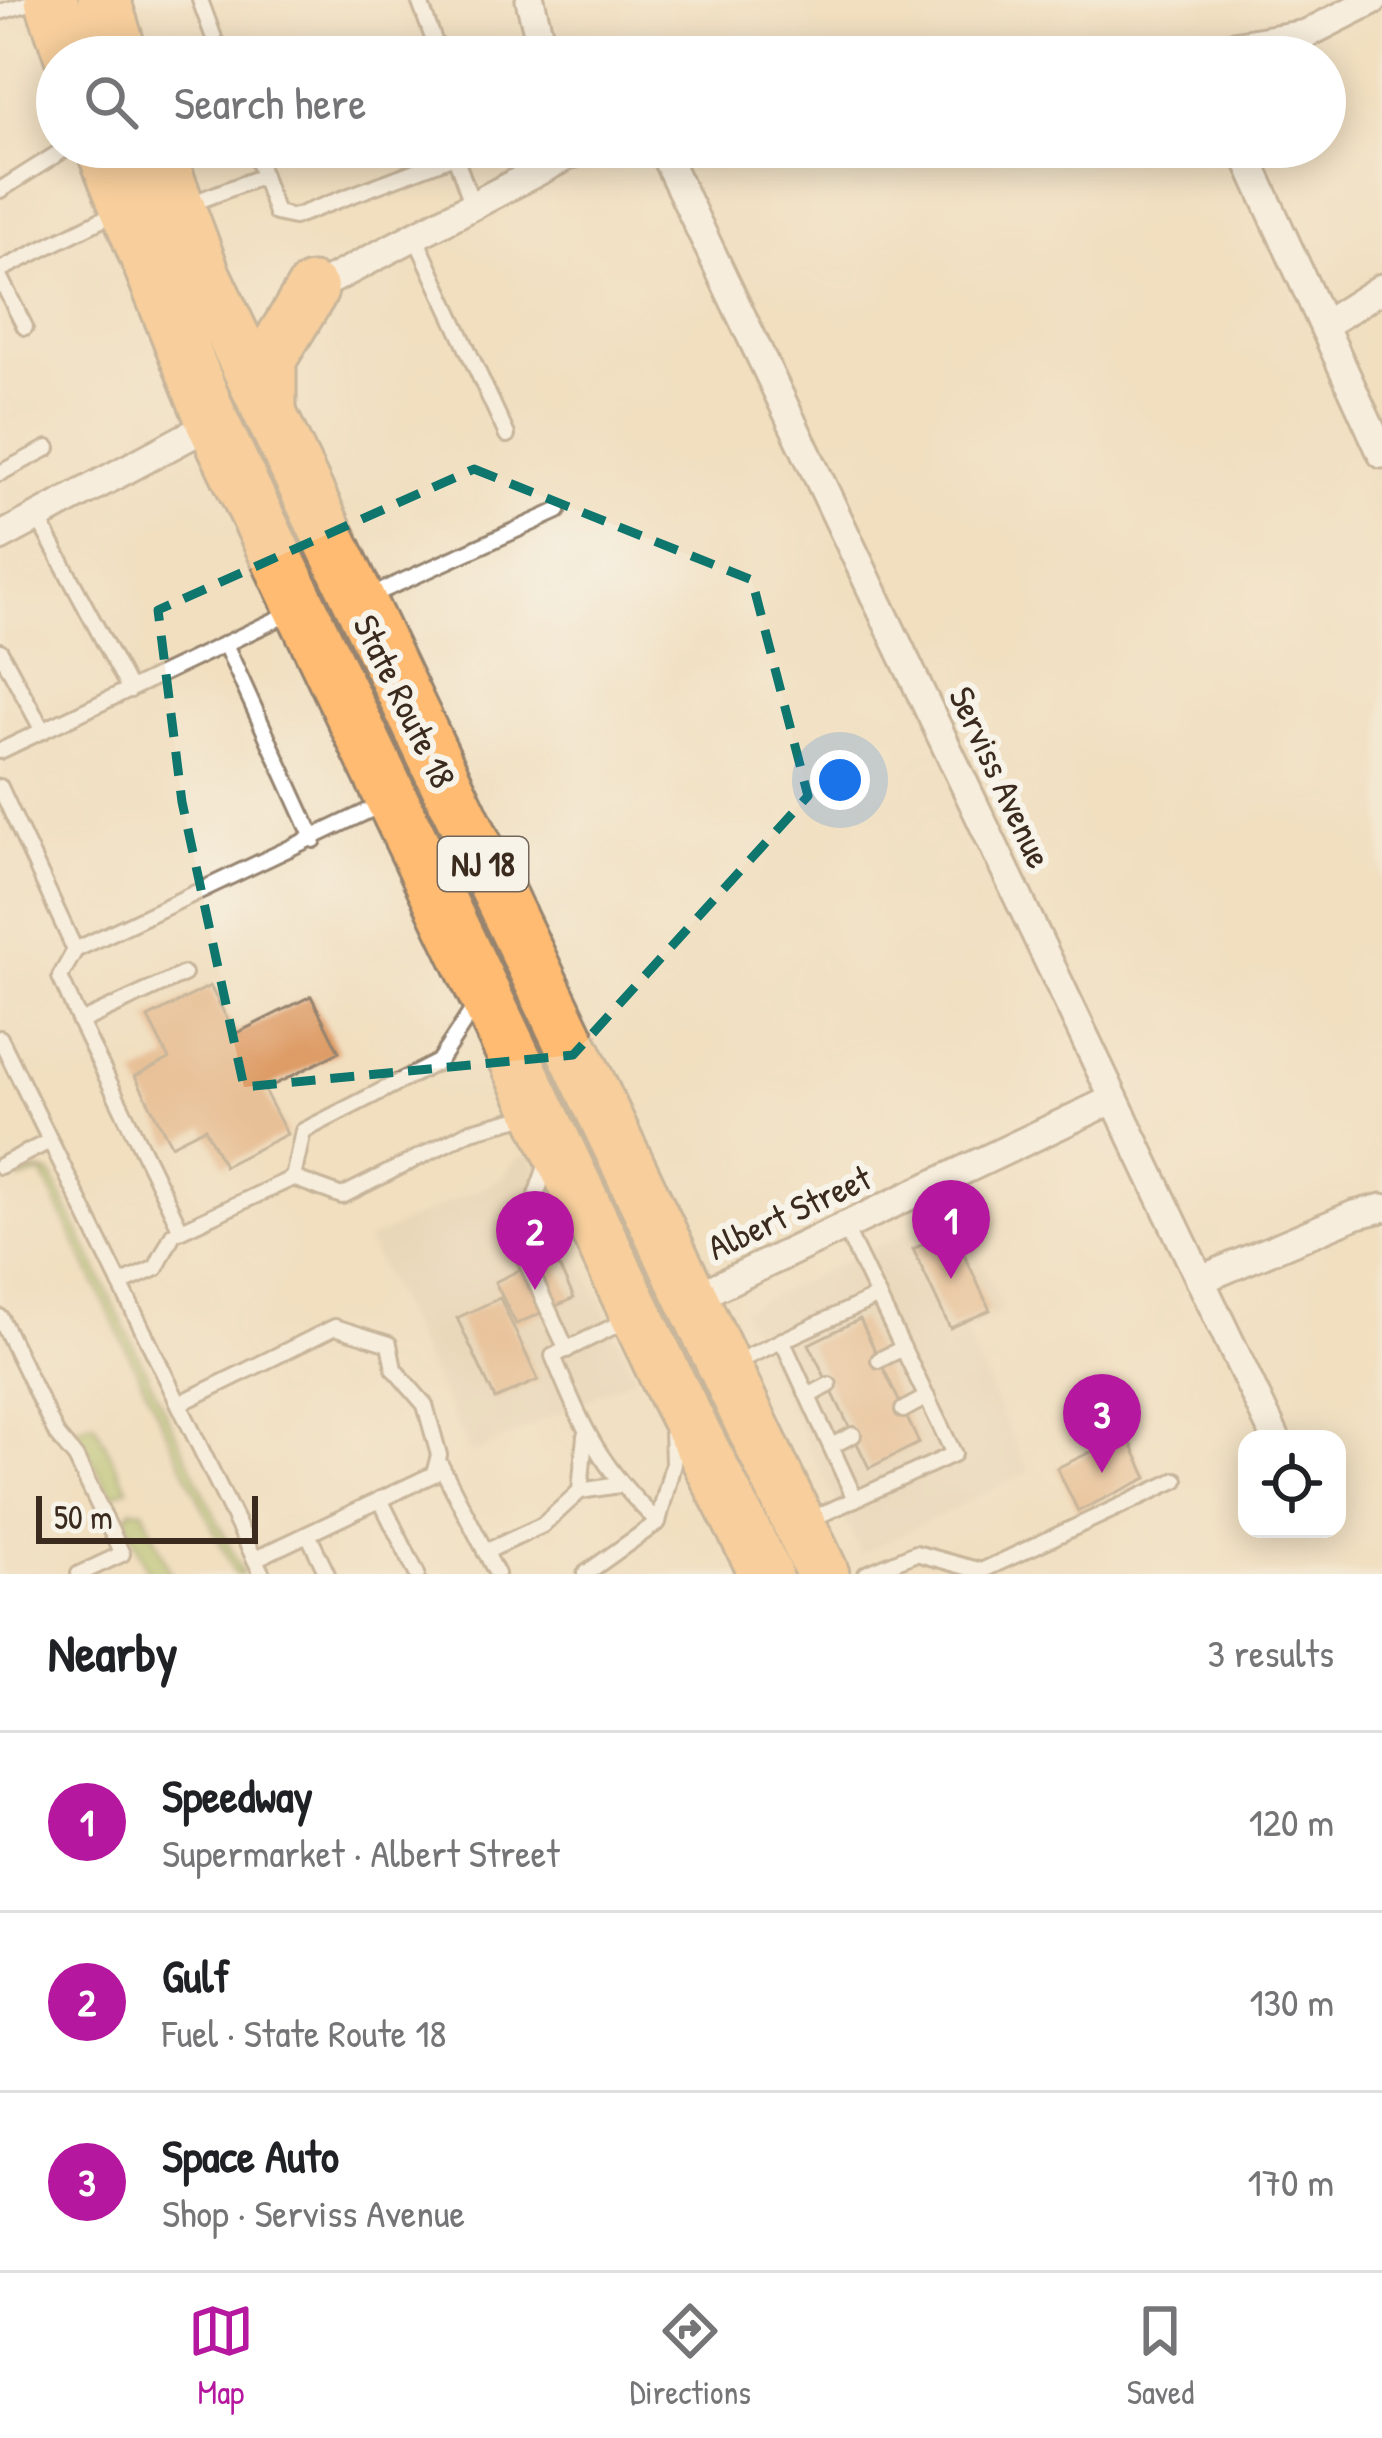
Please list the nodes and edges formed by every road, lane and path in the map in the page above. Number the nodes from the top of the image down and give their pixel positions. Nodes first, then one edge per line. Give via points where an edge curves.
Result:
1 (40, 0) edge
2 (51, 0) edge
3 (104, 0) edge
4 (200, 0) edge
5 (419, 0) edge
6 (530, 0) edge
7 (1373, 0) edge
8 (0, 11) edge
9 (64, 36) edge
10 (115, 36) edge
11 (213, 36) edge
12 (432, 36) edge
13 (539, 36) edge
14 (1296, 36) edge
15 (36, 167) edge
16 (110, 168) edge
17 (164, 168) edge
18 (260, 168) edge
19 (418, 168) edge
20 (464, 168) edge
21 (538, 168) edge
22 (671, 168) edge
23 (1253, 168) edge
24 (263, 176) junction
25 (0, 190) edge
26 (472, 206) junction
27 (126, 208) junction
28 (179, 208) junction
29 (415, 236) junction
30 (0, 274) edge
31 (206, 277) junction
32 (1382, 288) edge
33 (312, 290) junction
34 (1324, 325) junction
35 (26, 327) dead end
36 (270, 408) junction
37 (213, 423) junction
38 (507, 435) dead end
39 (48, 448) dead end
40 (1382, 454) edge
41 (0, 473) edge
42 (558, 511) dead end
43 (38, 518) junction
44 (2, 531) edge
45 (358, 602) junction
46 (300, 608) junction
47 (225, 644) junction
48 (0, 651) edge
49 (130, 690) junction
50 (43, 731) junction
51 (0, 751) edge
52 (0, 787) edge
53 (390, 801) junction
54 (314, 839) junction
55 (75, 950) junction
56 (184, 974) dead end
57 (484, 993) junction
58 (80, 1022) junction
59 (0, 1039) edge
60 (1114, 1100) junction
61 (548, 1127) junction
62 (50, 1141) junction
63 (0, 1166) edge
64 (293, 1178) junction
65 (1382, 1208) edge
66 (844, 1226) junction
67 (181, 1230) junction
68 (1200, 1280) junction
69 (120, 1284) junction
70 (878, 1296) junction
71 (691, 1299) junction
72 (637, 1315) junction
73 (0, 1317) edge
74 (782, 1340) junction
75 (903, 1348) junction
76 (567, 1350) junction
77 (880, 1360) dead end
78 (724, 1367) junction
79 (829, 1385) dead end
80 (672, 1388) junction
81 (808, 1396) junction
82 (927, 1397) junction
83 (179, 1404) junction
84 (904, 1410) dead end
85 (1272, 1430) edge
86 (586, 1434) junction
87 (853, 1435) dead end
88 (831, 1446) junction
89 (440, 1464) junction
90 (1176, 1480) dead end
91 (619, 1485) junction
92 (580, 1491) junction
93 (380, 1499) junction
94 (855, 1499) junction
95 (658, 1522) junction
96 (800, 1525) junction
97 (308, 1534) junction
98 (485, 1552) junction
99 (258, 1567) edge
100 (591, 1571) edge
101 (79, 1574) edge
102 (327, 1574) edge
103 (417, 1574) edge
104 (497, 1574) edge
105 (766, 1574) edge
106 (823, 1574) edge
107 (866, 1574) edge

1 - 8 lane
2 - 9 highway
3 - 10 highway
4 - 11 lane
5 - 12 lane
6 - 13 street
7 - 14 street
15 - 25 lane
16 - 27 highway, State Route 18 / NJ 18
17 - 28 highway, State Route 18 / NJ 18
18 - 24 lane
19 - 24 lane via 294,217 276,213
20 - 26 lane
21 - 26 street
22 - 60 street, Serviss Avenue
23 - 34 street
24 - 28 lane
26 - 29 street
27 - 30 lane
27 - 37 highway, State Route 18 / NJ 18
28 - 31 highway, State Route 18 / NJ 18
29 - 33 street
29 - 38 lane
30 - 35 lane
31 - 33 highway via 255,297
31 - 36 highway, State Route 18 / NJ 18
32 - 34 street
33 - 36 highway via 270,359
34 - 40 street
36 - 45 highway, State Route 18 / NJ 18
37 - 43 street
37 - 46 highway, State Route 18 / NJ 18
39 - 41 lane
42 - 45 lane
43 - 44 street
43 - 49 lane
45 - 71 highway, State Route 18 / NJ 18
46 - 47 lane
46 - 53 highway, State Route 18 / NJ 18
47 - 49 lane
47 - 54 lane
48 - 50 lane
49 - 50 lane
50 - 51 lane
52 - 55 lane
53 - 54 lane
53 - 57 highway, State Route 18 / NJ 18
54 - 55 lane
55 - 58 lane via 60,976
56 - 58 lane
57 - 61 highway, State Route 18 / NJ 18
57 - 64 lane via 439,1062 302,1131
58 - 67 lane
59 - 62 lane
60 - 66 street, Albert Street
60 - 68 street, Serviss Avenue
61 - 64 lane via 471,1131 342,1196
61 - 72 highway, State Route 18 / NJ 18
61 - 76 lane via 519,1246
62 - 63 lane
62 - 69 lane
64 - 67 lane
65 - 68 street
66 - 70 lane
66 - 71 street, Albert Street
67 - 69 lane via 157,1268
68 - 85 street, Serviss Avenue
69 - 83 lane
70 - 74 lane
70 - 75 lane
71 - 78 highway, State Route 18 / NJ 18
72 - 76 lane
72 - 80 highway, State Route 18 / NJ 18
73 - 101 lane via 122,1553
74 - 78 lane
74 - 81 lane
75 - 77 lane
75 - 82 lane
76 - 86 lane via 553,1356
78 - 96 highway, State Route 18 / NJ 18
79 - 81 lane
80 - 95 lane via 673,1464
80 - 105 highway, State Route 18 / NJ 18
81 - 88 lane
82 - 84 lane
82 - 94 lane via 954,1454
83 - 89 lane via 335,1327 389,1344 394,1369 425,1405
83 - 99 lane
86 - 91 lane
86 - 92 lane
87 - 88 lane
88 - 94 lane
89 - 93 lane
89 - 98 lane
90 - 107 lane via 981,1571 916,1553
91 - 92 lane
91 - 95 lane
92 - 98 lane via 543,1525
93 - 97 lane
93 - 103 lane
94 - 96 lane
95 - 100 lane
96 - 106 highway, State Route 18 / NJ 18
97 - 99 lane
97 - 102 lane
98 - 104 lane

